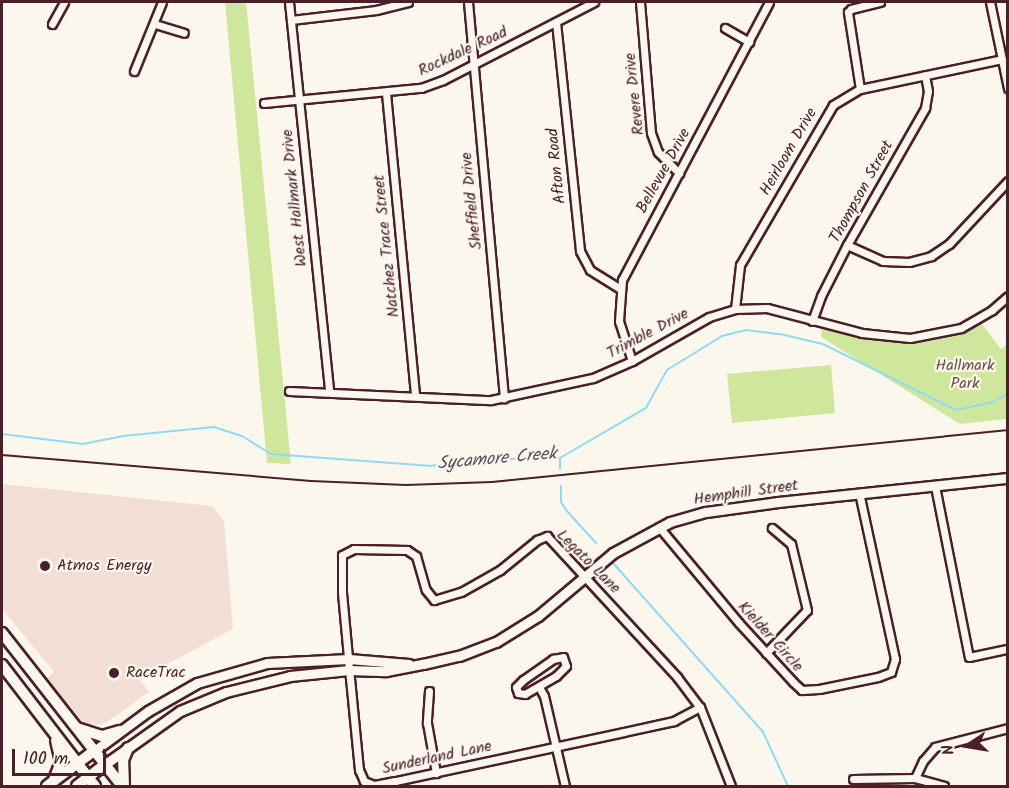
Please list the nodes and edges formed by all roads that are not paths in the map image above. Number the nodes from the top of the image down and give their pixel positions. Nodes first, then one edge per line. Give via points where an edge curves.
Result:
1 (64, 2) edge
2 (162, 2) edge
3 (289, 2) edge
4 (408, 2) edge
5 (468, 2) edge
6 (594, 2) edge
7 (640, 2) edge
8 (769, 2) edge
9 (880, 2) edge
10 (990, 2) edge
11 (291, 20) junction
12 (556, 22) junction
13 (52, 24) dead end
14 (155, 24) junction
15 (725, 28) dead end
16 (184, 33) dead end
17 (749, 42) junction
18 (1002, 59) junction
19 (472, 65) junction
20 (134, 71) dead end
21 (925, 75) junction
22 (1008, 88) edge
23 (860, 89) junction
24 (386, 93) junction
25 (298, 100) junction
26 (264, 103) dead end
27 (679, 173) junction
28 (1008, 181) edge
29 (847, 245) junction
30 (621, 289) junction
31 (1008, 296) edge
32 (735, 309) junction
33 (812, 321) junction
34 (632, 361) junction
35 (289, 391) dead end
36 (329, 392) junction
37 (415, 396) junction
38 (504, 398) junction
39 (1008, 478) edge
40 (935, 486) junction
41 (859, 493) junction
42 (659, 527) junction
43 (772, 528) dead end
44 (342, 555) joint
45 (586, 576) junction
46 (3, 639) edge
47 (1008, 649) edge
48 (766, 653) junction
49 (349, 659) junction
50 (423, 664) junction
51 (2, 665) edge
52 (350, 670) junction
53 (220, 676) junction
54 (539, 687) junction
55 (429, 691) dead end
56 (226, 692) junction
57 (700, 707) junction
58 (74, 726) junction
59 (1008, 728) edge
60 (120, 731) junction
61 (54, 735) junction
62 (556, 745) junction
63 (128, 748) junction
64 (94, 751) junction
65 (76, 764) junction
66 (105, 765) junction
67 (436, 773) junction
68 (915, 778) junction
69 (854, 779) dead end
70 (91, 782) edge
71 (49, 785) edge
72 (77, 786) edge
73 (123, 786) edge
74 (565, 786) edge
75 (728, 786) edge
76 (944, 786) edge

1 - 13 street
2 - 14 street
3 - 11 street, West Hallmark Drive
4 - 11 street via 376,10
5 - 19 street, Sheffield Drive
6 - 12 street, Rockdale Road
7 - 27 street, Revere Drive via 653,139 658,152
8 - 17 street, Bellevue Drive
9 - 23 street via 848,12
10 - 18 street
11 - 25 street, West Hallmark Drive
12 - 19 street, Rockdale Road
12 - 30 street, Afton Road via 580,251 590,270
14 - 16 street
14 - 20 street
15 - 17 street
17 - 27 street, Bellevue Drive
18 - 21 street, Heirloom Drive
18 - 22 street
19 - 24 street, Rockdale Road via 443,80
19 - 38 street, Sheffield Drive
21 - 23 street, Heirloom Drive
21 - 29 street, Thompson Street via 925,108
23 - 32 street, Heirloom Drive via 841,98 826,114 746,253 738,273
24 - 25 street, Rockdale Road
24 - 37 street, Natchez Trace Street
25 - 26 street, Rockdale Road
25 - 36 street, West Hallmark Drive
27 - 30 street, Bellevue Drive via 627,267
28 - 29 street via 949,244 931,256 909,262 883,261
29 - 33 street, Thompson Street
30 - 34 street, Bellevue Drive via 619,321
31 - 33 street, Trimble Drive via 967,325 928,336 886,337
32 - 33 street, Trimble Drive via 767,308
32 - 34 street, Trimble Drive via 709,317
34 - 38 street, Trimble Drive via 593,378
35 - 36 street, Trimble Drive
36 - 37 street, Trimble Drive
37 - 38 street, Trimble Drive via 469,401
39 - 40 street, Hemphill Street
40 - 41 street, Hemphill Street
40 - 47 street via 969,657
41 - 42 street, Hemphill Street via 706,512
41 - 48 street, Kielder Circle via 895,659 891,672 802,690
42 - 45 street, Hemphill Street via 613,553
42 - 48 street, Kielder Circle
43 - 48 street via 791,544 807,610
44 - 45 street, Legato Lane via 354,549 407,550 416,556 426,590 434,600 460,592 500,570 547,536
44 - 49 street, Sunderland Lane
45 - 50 street, Hemphill Street via 538,616 496,642
45 - 57 street, Legato Lane
46 - 58 main road
49 - 50 street, Hemphill Street
49 - 52 street, Sunderland Lane
49 - 53 street, Hemphill Street via 267,663
50 - 52 street, Hemphill Street via 386,671
51 - 61 main road
52 - 56 street, Hemphill Street via 290,676
52 - 67 street, Sunderland Lane via 359,770 364,781 374,785
53 - 56 street
53 - 60 street, Hemphill Street via 196,683
54 - 54 street via 566,666 563,657 553,659 516,687 518,693 525,694
54 - 62 street
55 - 67 street via 427,723
56 - 63 street, Hemphill Street via 180,711
57 - 62 street, Sunderland Lane via 674,721
57 - 75 street, Legato Lane
58 - 60 main road via 102,736
58 - 64 main road
59 - 68 street via 935,747
60 - 64 street, Hemphill Street
61 - 65 main road
61 - 71 main road via 61,762
62 - 67 street, Sunderland Lane
62 - 74 street
63 - 66 street, Hemphill Street
63 - 73 main road via 123,760
64 - 65 main road
64 - 66 main road
65 - 70 main road
65 - 71 main road
66 - 70 main road
66 - 73 main road
68 - 69 street
68 - 76 street
70 - 72 main road

